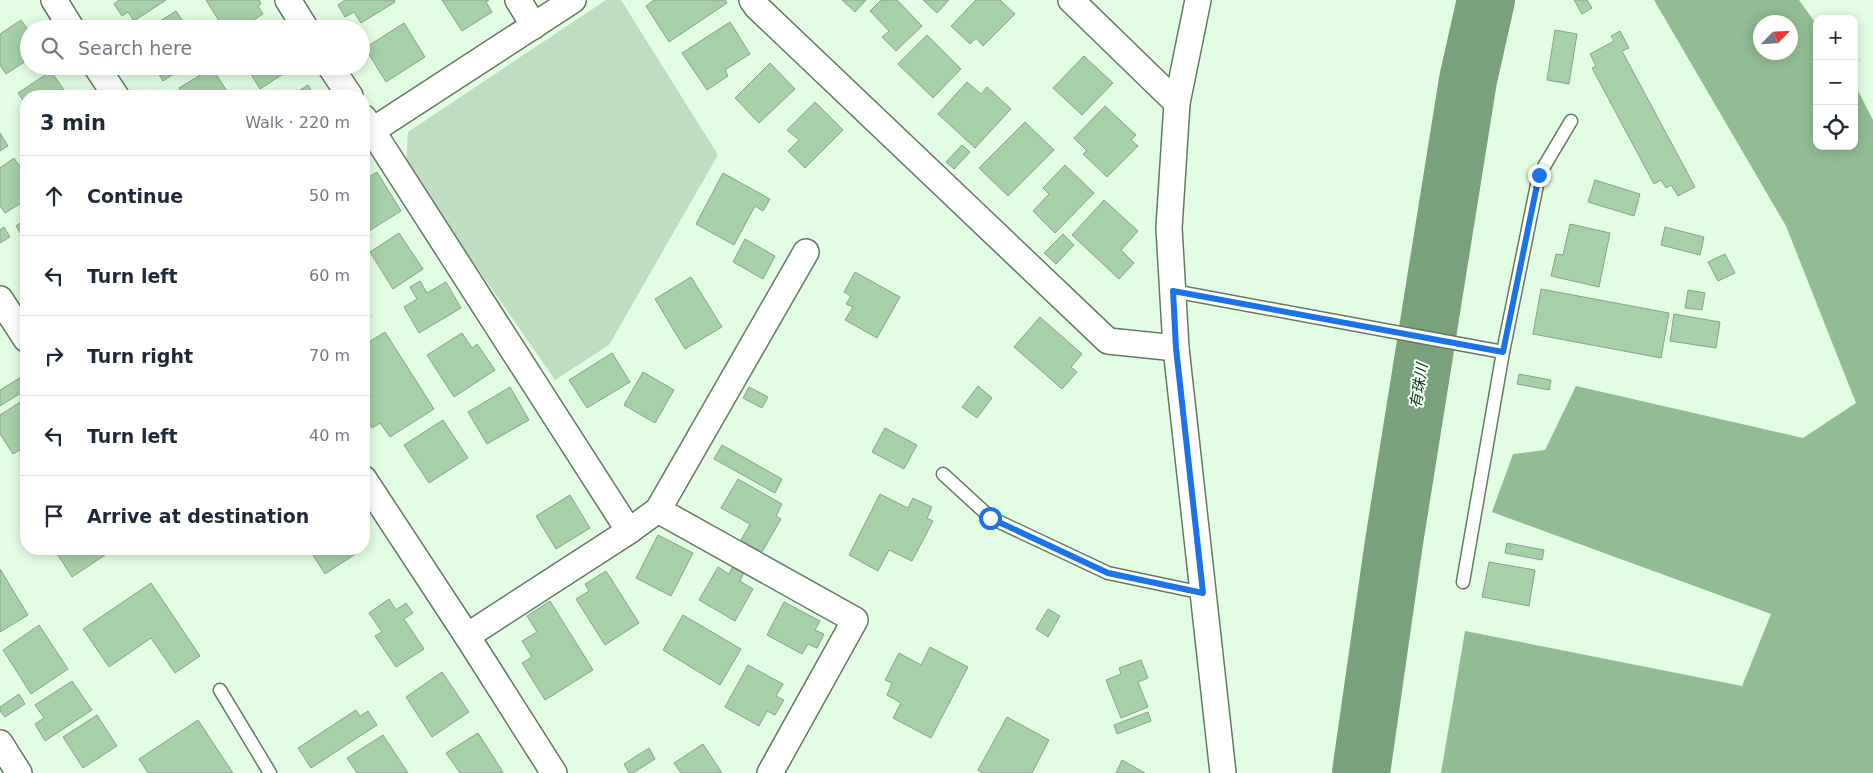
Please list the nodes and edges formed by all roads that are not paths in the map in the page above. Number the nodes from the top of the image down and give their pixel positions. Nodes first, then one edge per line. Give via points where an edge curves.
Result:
1 (54, 0) edge
2 (288, 0) edge
3 (518, 0) edge
4 (573, 0) edge
5 (752, 0) edge
6 (1071, 0) edge
7 (1198, 0) edge
8 (66, 20) edge
9 (300, 20) edge
10 (534, 26) junction
11 (102, 75) edge
12 (336, 75) edge
13 (112, 90) edge
14 (346, 90) edge
15 (1177, 102) junction
16 (1571, 121) dead end
17 (370, 126) edge
18 (370, 133) edge
19 (806, 252) dead end
20 (1173, 291) junction
21 (0, 299) edge
22 (20, 330) edge
23 (1176, 348) junction
24 (1503, 352) junction
25 (943, 474) dead end
26 (370, 488) edge
27 (658, 510) junction
28 (629, 531) junction
29 (1463, 582) dead end
30 (1203, 593) junction
31 (467, 636) junction
32 (220, 690) dead end
33 (0, 743) edge
34 (19, 773) edge
35 (270, 773) edge
36 (554, 773) edge
37 (770, 773) edge
38 (1223, 773) edge

1 - 8 street
2 - 9 street
3 - 10 street
4 - 10 street
5 - 23 street via 1108,340
6 - 15 street
7 - 15 street
10 - 17 street
11 - 13 street
12 - 14 street
15 - 20 street via 1169,228
16 - 24 lane via 1539,175
18 - 28 street
19 - 27 street
20 - 23 street
20 - 24 lane
21 - 22 street
23 - 30 street
24 - 29 lane
25 - 30 lane via 990,518 1108,573
26 - 31 street
27 - 28 street
27 - 37 street via 855,620
28 - 31 street
30 - 38 street
31 - 36 street
32 - 35 lane
33 - 34 street

